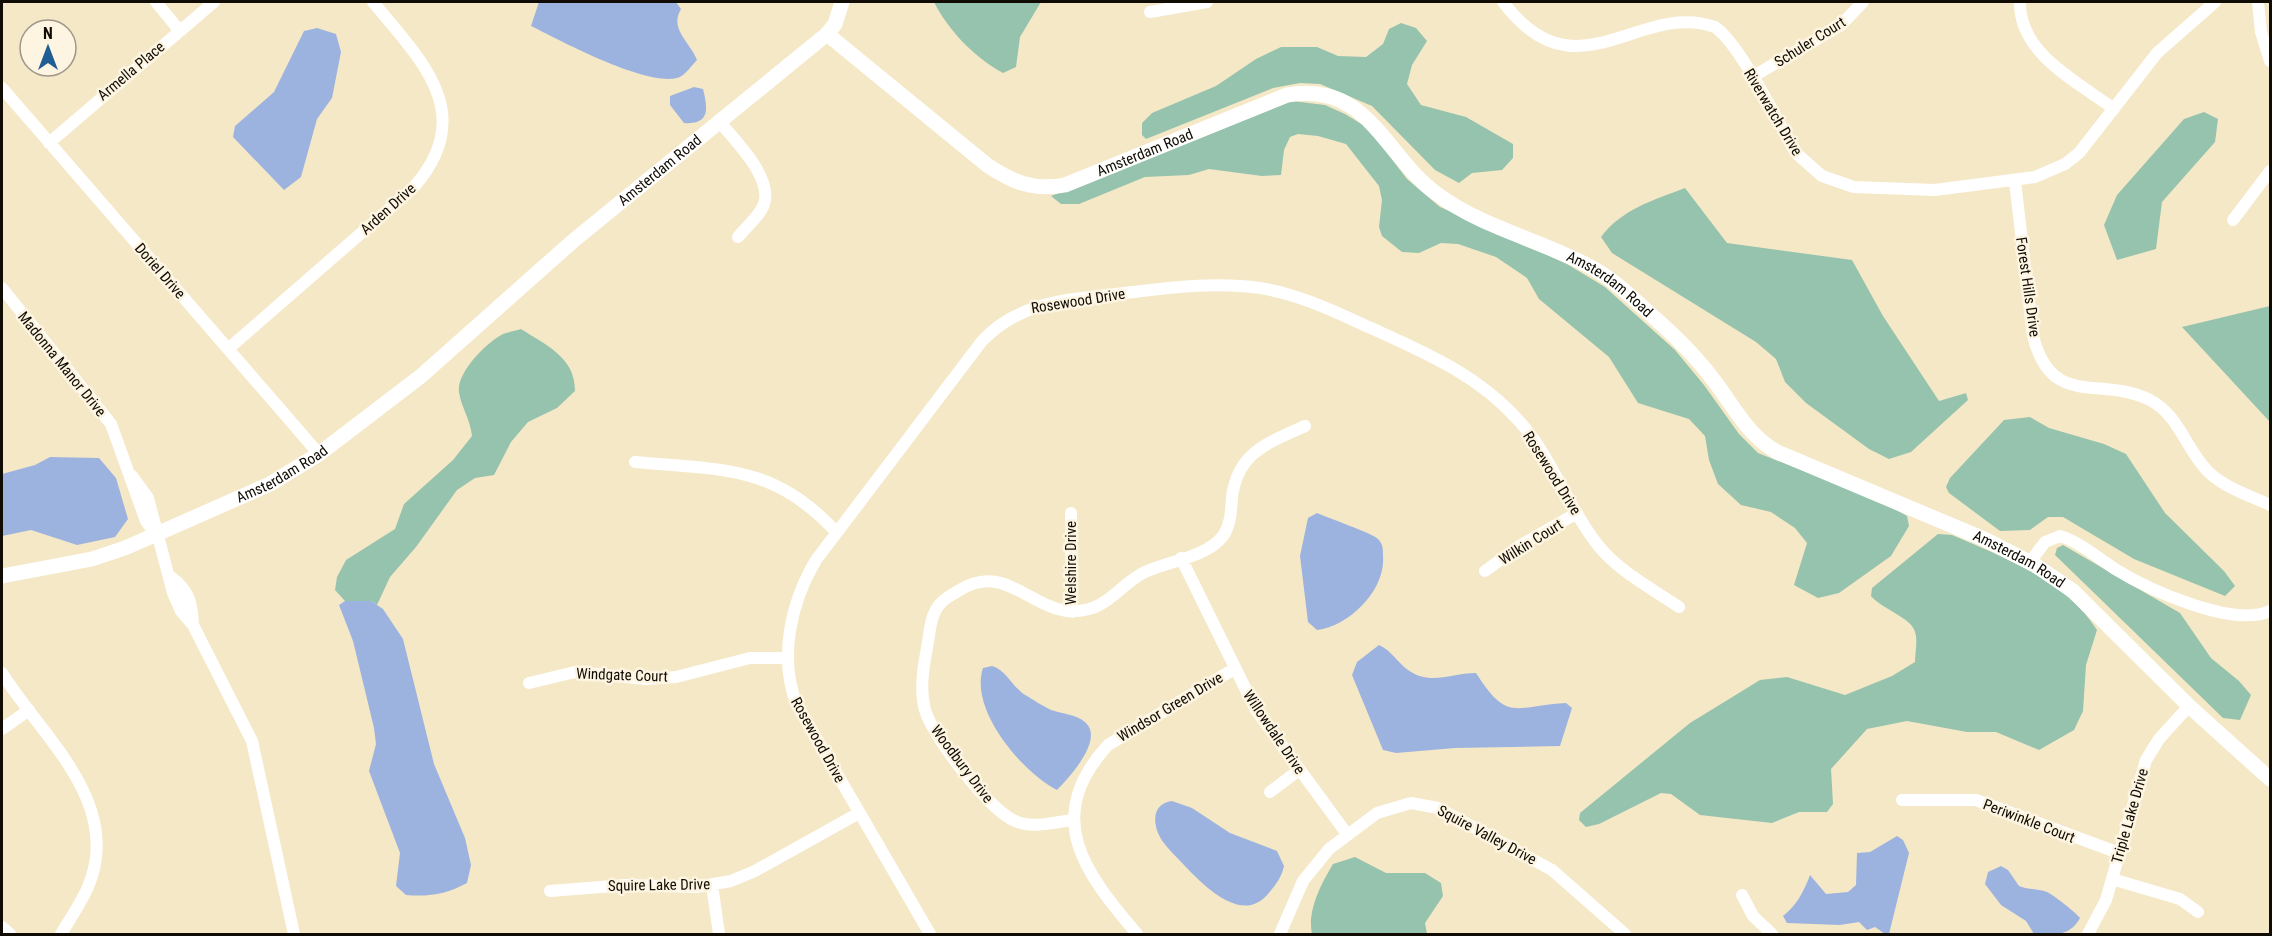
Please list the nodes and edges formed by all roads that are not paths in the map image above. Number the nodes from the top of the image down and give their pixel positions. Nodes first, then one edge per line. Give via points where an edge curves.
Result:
1 (156, 2) edge
2 (214, 2) edge
3 (373, 2) edge
4 (842, 2) edge
5 (1207, 2) edge
6 (1503, 2) edge
7 (1863, 2) edge
8 (2020, 2) edge
9 (2214, 2) edge
10 (2258, 2) edge
11 (1150, 12) dead end
12 (179, 30) junction
13 (827, 34) junction
14 (2271, 61) edge
15 (1752, 77) junction
16 (2, 88) edge
17 (2114, 109) junction
18 (719, 121) junction
19 (49, 143) junction
20 (2271, 171) edge
21 (2015, 181) junction
22 (2233, 220) dead end
23 (738, 237) dead end
24 (2, 288) edge
25 (228, 349) junction
26 (1305, 426) dead end
27 (319, 454) junction
28 (635, 462) dead end
29 (2271, 506) edge
30 (1071, 513) dead end
31 (1577, 513) junction
32 (836, 532) junction
33 (157, 536) junction
34 (1181, 558) junction
35 (2030, 562) junction
36 (1485, 571) dead end
37 (2, 576) edge
38 (1679, 607) dead end
39 (2271, 611) edge
40 (1072, 612) junction
41 (786, 658) junction
42 (1234, 669) junction
43 (2, 673) edge
44 (529, 683) dead end
45 (2188, 706) junction
46 (29, 710) junction
47 (2, 729) edge
48 (1299, 770) junction
49 (2271, 779) edge
50 (1270, 792) dead end
51 (1902, 800) dead end
52 (859, 813) junction
53 (1073, 820) junction
54 (1347, 834) junction
55 (2119, 853) junction
56 (2112, 879) junction
57 (712, 885) junction
58 (550, 891) dead end
59 (1742, 895) dead end
60 (2198, 912) dead end
61 (2, 927) edge
62 (10, 934) edge
63 (61, 934) edge
64 (294, 934) edge
65 (719, 934) edge
66 (930, 934) edge
67 (1137, 934) edge
68 (1280, 934) edge
69 (1625, 934) edge
70 (1772, 934) edge
71 (2088, 934) edge

1 - 12 street
2 - 12 street, Armella Place
3 - 25 street, Arden Drive via 423,62 436,86 442,120 435,155 413,188
4 - 13 street
5 - 11 street
6 - 15 street, Riverwatch Drive via 1529,27 1566,40 1597,37 1658,13 1696,17 1728,39
7 - 15 street, Schuler Court via 1841,25
8 - 17 street via 2028,36 2041,54
9 - 17 street, Riverwatch Drive via 2157,52
10 - 14 street via 2261,32
12 - 19 street, Armella Place
13 - 18 street, Amsterdam Road
13 - 35 street, Amsterdam Road via 987,165 1005,178 1033,187 1065,185 1287,95 1303,92 1340,100 1370,119 1419,180 1436,194 1459,209 1597,271 1621,288 1690,352 1762,443
15 - 21 street, Riverwatch Drive via 1796,153 1822,176 1837,183 1921,191
16 - 19 street, Doriel Drive
17 - 21 street, Riverwatch Drive via 2090,142 2065,164
18 - 23 street via 762,176 766,189 764,204
18 - 27 street, Amsterdam Road via 573,241 421,376
19 - 25 street, Doriel Drive
20 - 22 street
21 - 29 street, Forest Hills Drive via 2033,336 2046,369 2071,385 2151,401 2175,423 2205,469
24 - 33 street, Madonna Manor Drive via 111,424 146,521
25 - 27 street, Doriel Drive
26 - 34 street via 1261,447 1248,458 1235,480 1230,520 1222,537 1212,547
27 - 33 street, Amsterdam Road via 270,484
28 - 32 street via 748,474 794,494
30 - 40 street, Welshire Drive
31 - 32 street, Rosewood Drive via 1544,453 1521,422 1489,391 1459,370 1301,298 1255,288 1190,285 1045,303 1028,308 993,329
31 - 36 street, Wilkin Court
31 - 38 street, Rosewood Drive via 1596,544 1613,561
32 - 41 street, Rosewood Drive via 801,589
33 - 37 street, Amsterdam Road via 92,559
33 - 64 street, Madonna Manor Drive via 173,594 252,741
34 - 40 street via 1144,572 1091,609
34 - 42 street, Willowdale Drive
35 - 39 street via 2045,542 2060,536 2134,580 2182,601 2239,616
35 - 45 street, Amsterdam Road via 2073,591
40 - 53 street, Woodbury Drive via 1056,611 998,580 963,588 934,612 922,685 933,729 1002,814 1029,825
41 - 44 street, Windgate Court via 740,660 668,678 575,672
41 - 52 street, Rosewood Drive via 796,705
42 - 48 street, Willowdale Drive via 1256,710
42 - 53 street, Windsor Green Drive via 1108,745 1082,781
43 - 46 street
45 - 49 street, Amsterdam Road
45 - 55 street, Triple Lake Drive via 2146,760
46 - 47 street
46 - 63 street via 78,778 91,804 96,855 89,885
48 - 50 street
48 - 54 street, Willowdale Drive
51 - 55 street, Periwinkle Court via 1984,802 2068,837
52 - 57 street, Squire Lake Drive via 755,872
52 - 66 street, Rosewood Drive
53 - 67 street, Windsor Green Drive via 1083,858 1116,910
54 - 68 street, Squire Valley Drive via 1303,881
54 - 69 street, Squire Valley Drive via 1389,807 1411,803 1438,808 1552,870
55 - 56 street, Triple Lake Drive
56 - 60 street via 2180,899
56 - 71 street, Triple Lake Drive
57 - 58 street, Squire Lake Drive
57 - 65 street
59 - 70 street via 1753,916
61 - 62 street

